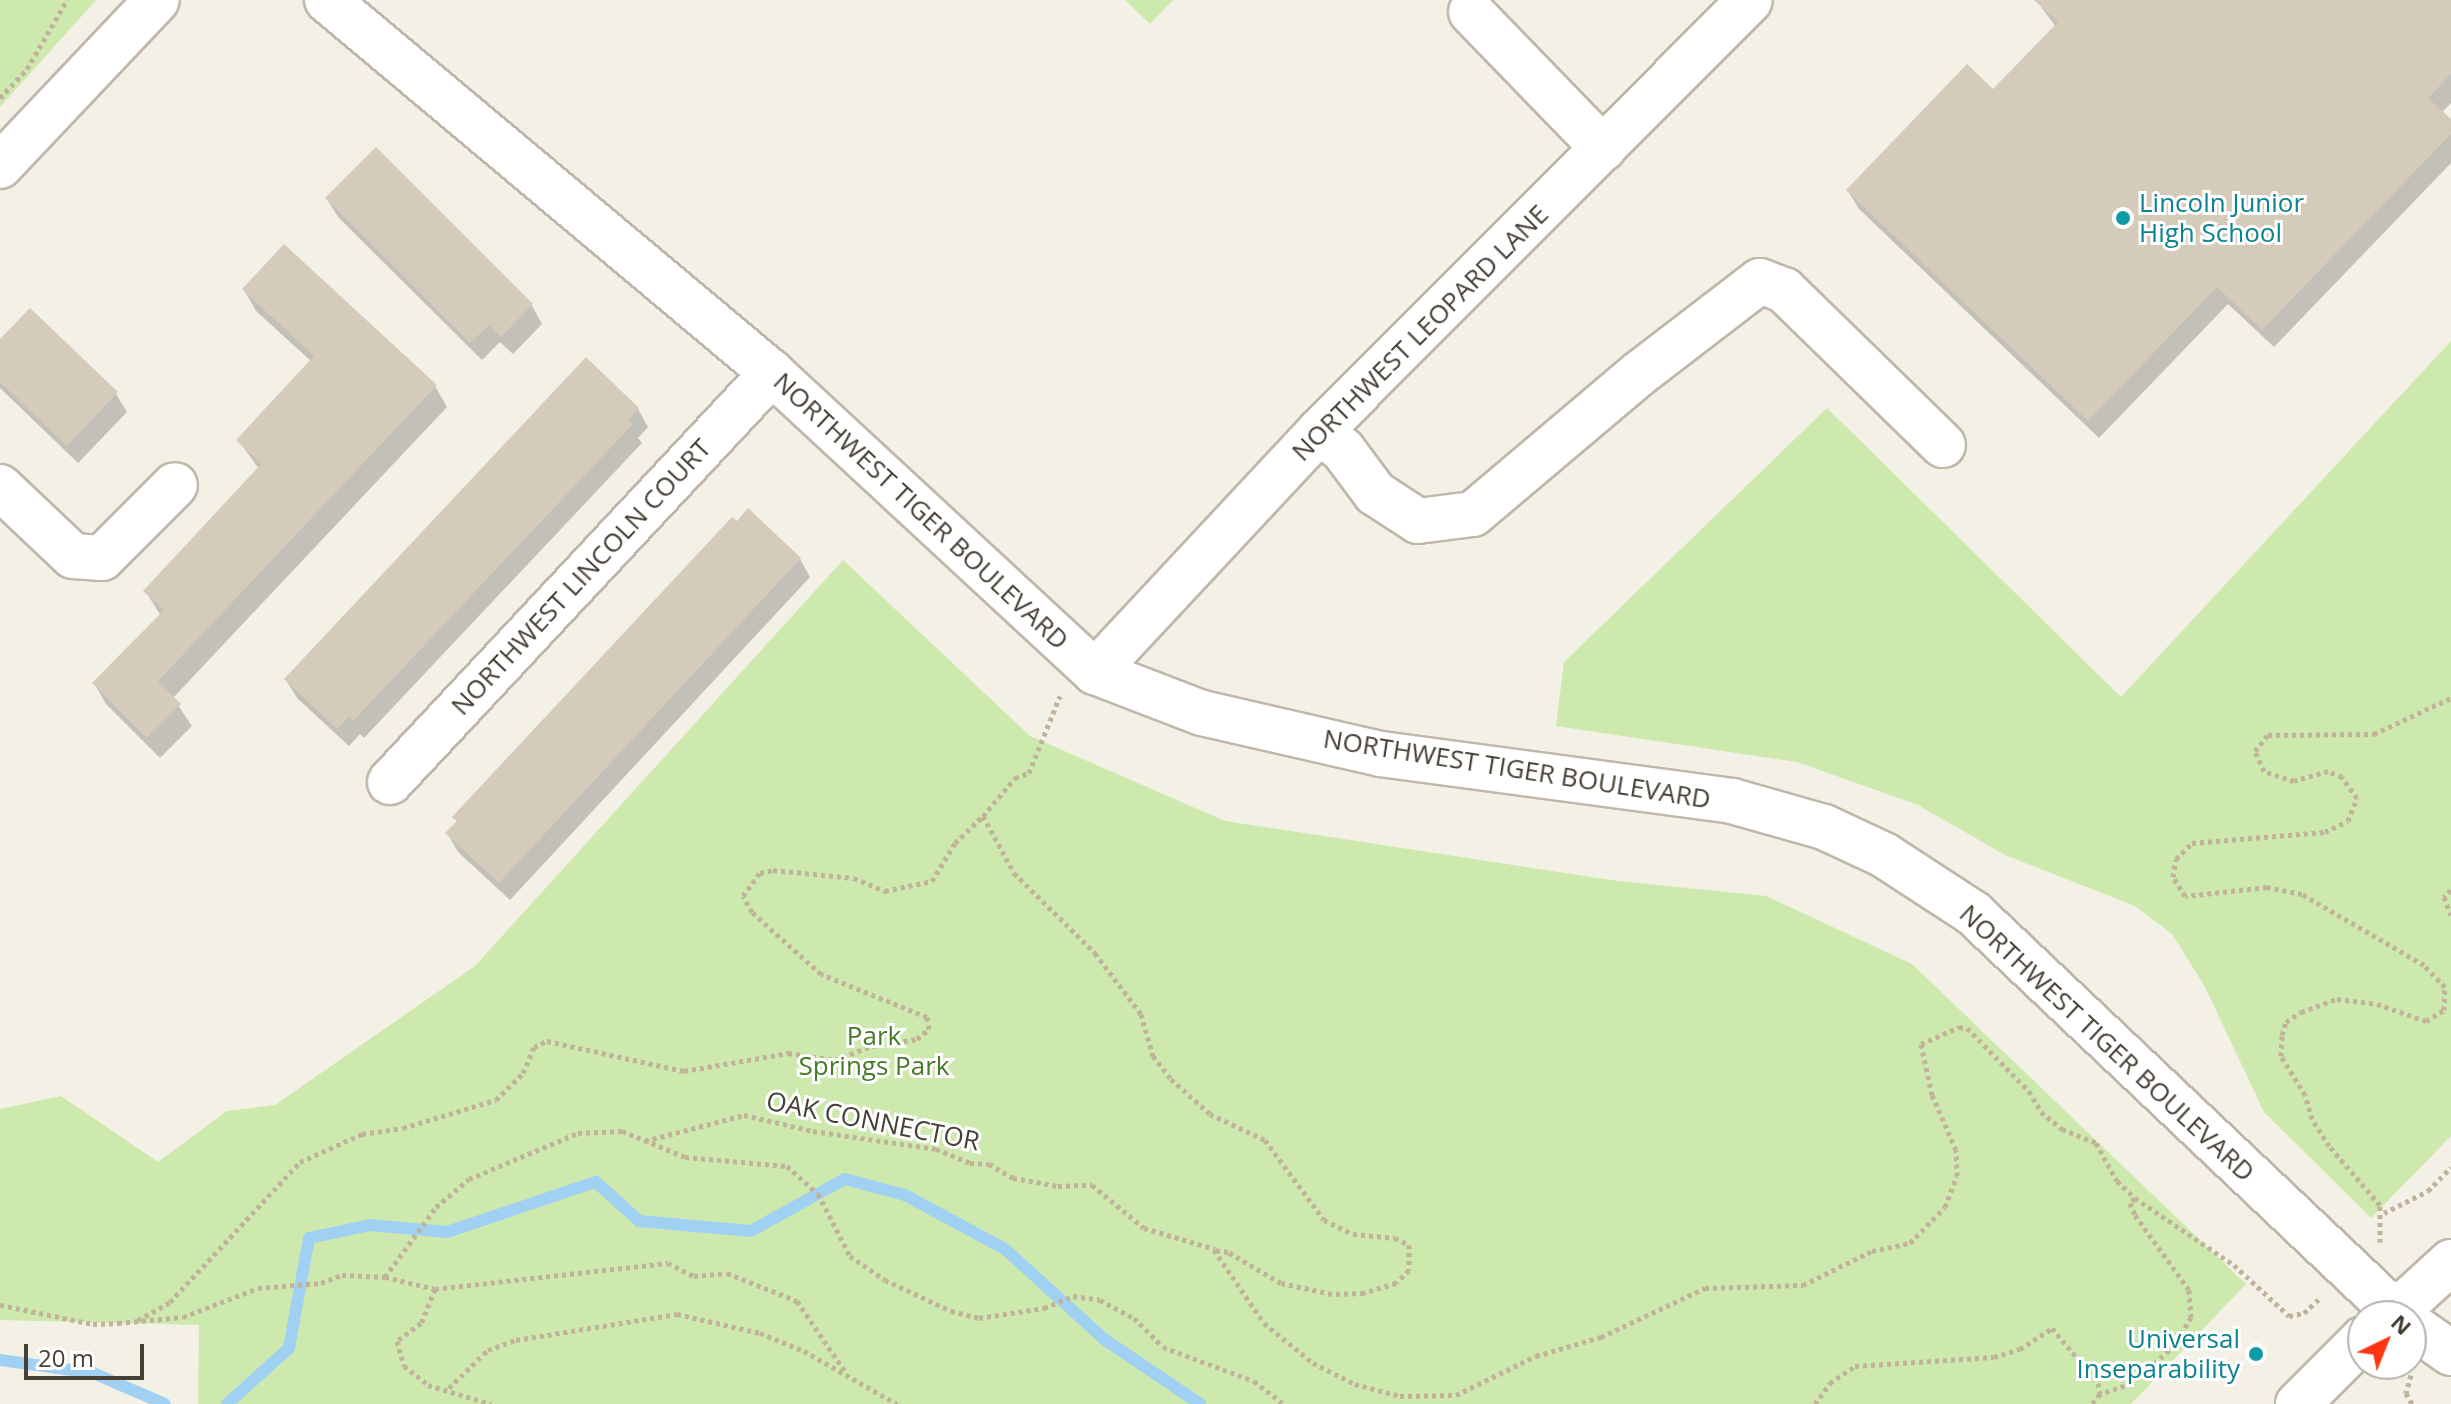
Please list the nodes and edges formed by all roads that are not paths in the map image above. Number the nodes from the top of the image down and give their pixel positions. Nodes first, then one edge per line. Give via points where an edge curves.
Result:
1 (157, 0) edge
2 (327, 0) edge
3 (1750, 0) edge
4 (1471, 12) dead end
5 (1603, 148) junction
6 (0, 166) edge
7 (772, 373) junction
8 (1319, 432) junction
9 (1943, 445) dead end
10 (175, 485) dead end
11 (0, 487) edge
12 (1078, 683) junction
13 (390, 782) dead end
14 (2451, 1262) edge
15 (2369, 1300) edge
16 (2414, 1300) edge
17 (2427, 1340) edge
18 (2451, 1353) edge
19 (2347, 1361) edge
20 (2298, 1404) edge

1 - 6 street
2 - 7 street, NORTHWEST TIGER BOULEVARD
3 - 5 street, NORTHWEST LEOPARD LANE
4 - 5 street
5 - 8 street, NORTHWEST LEOPARD LANE
7 - 12 street, NORTHWEST TIGER BOULEVARD
7 - 13 street, NORTHWEST LINCOLN COURT
8 - 9 street via 1343,450 1375,493 1418,521 1473,514 1640,373 1760,281 1784,290
8 - 12 street, NORTHWEST LEOPARD LANE
10 - 11 street via 102,558 73,556
12 - 15 street, NORTHWEST TIGER BOULEVARD via 1381,754 1732,801 1824,827 1884,855 1973,913
14 - 16 street
17 - 18 street, NORTHWEST TIGER BOULEVARD
19 - 20 street

